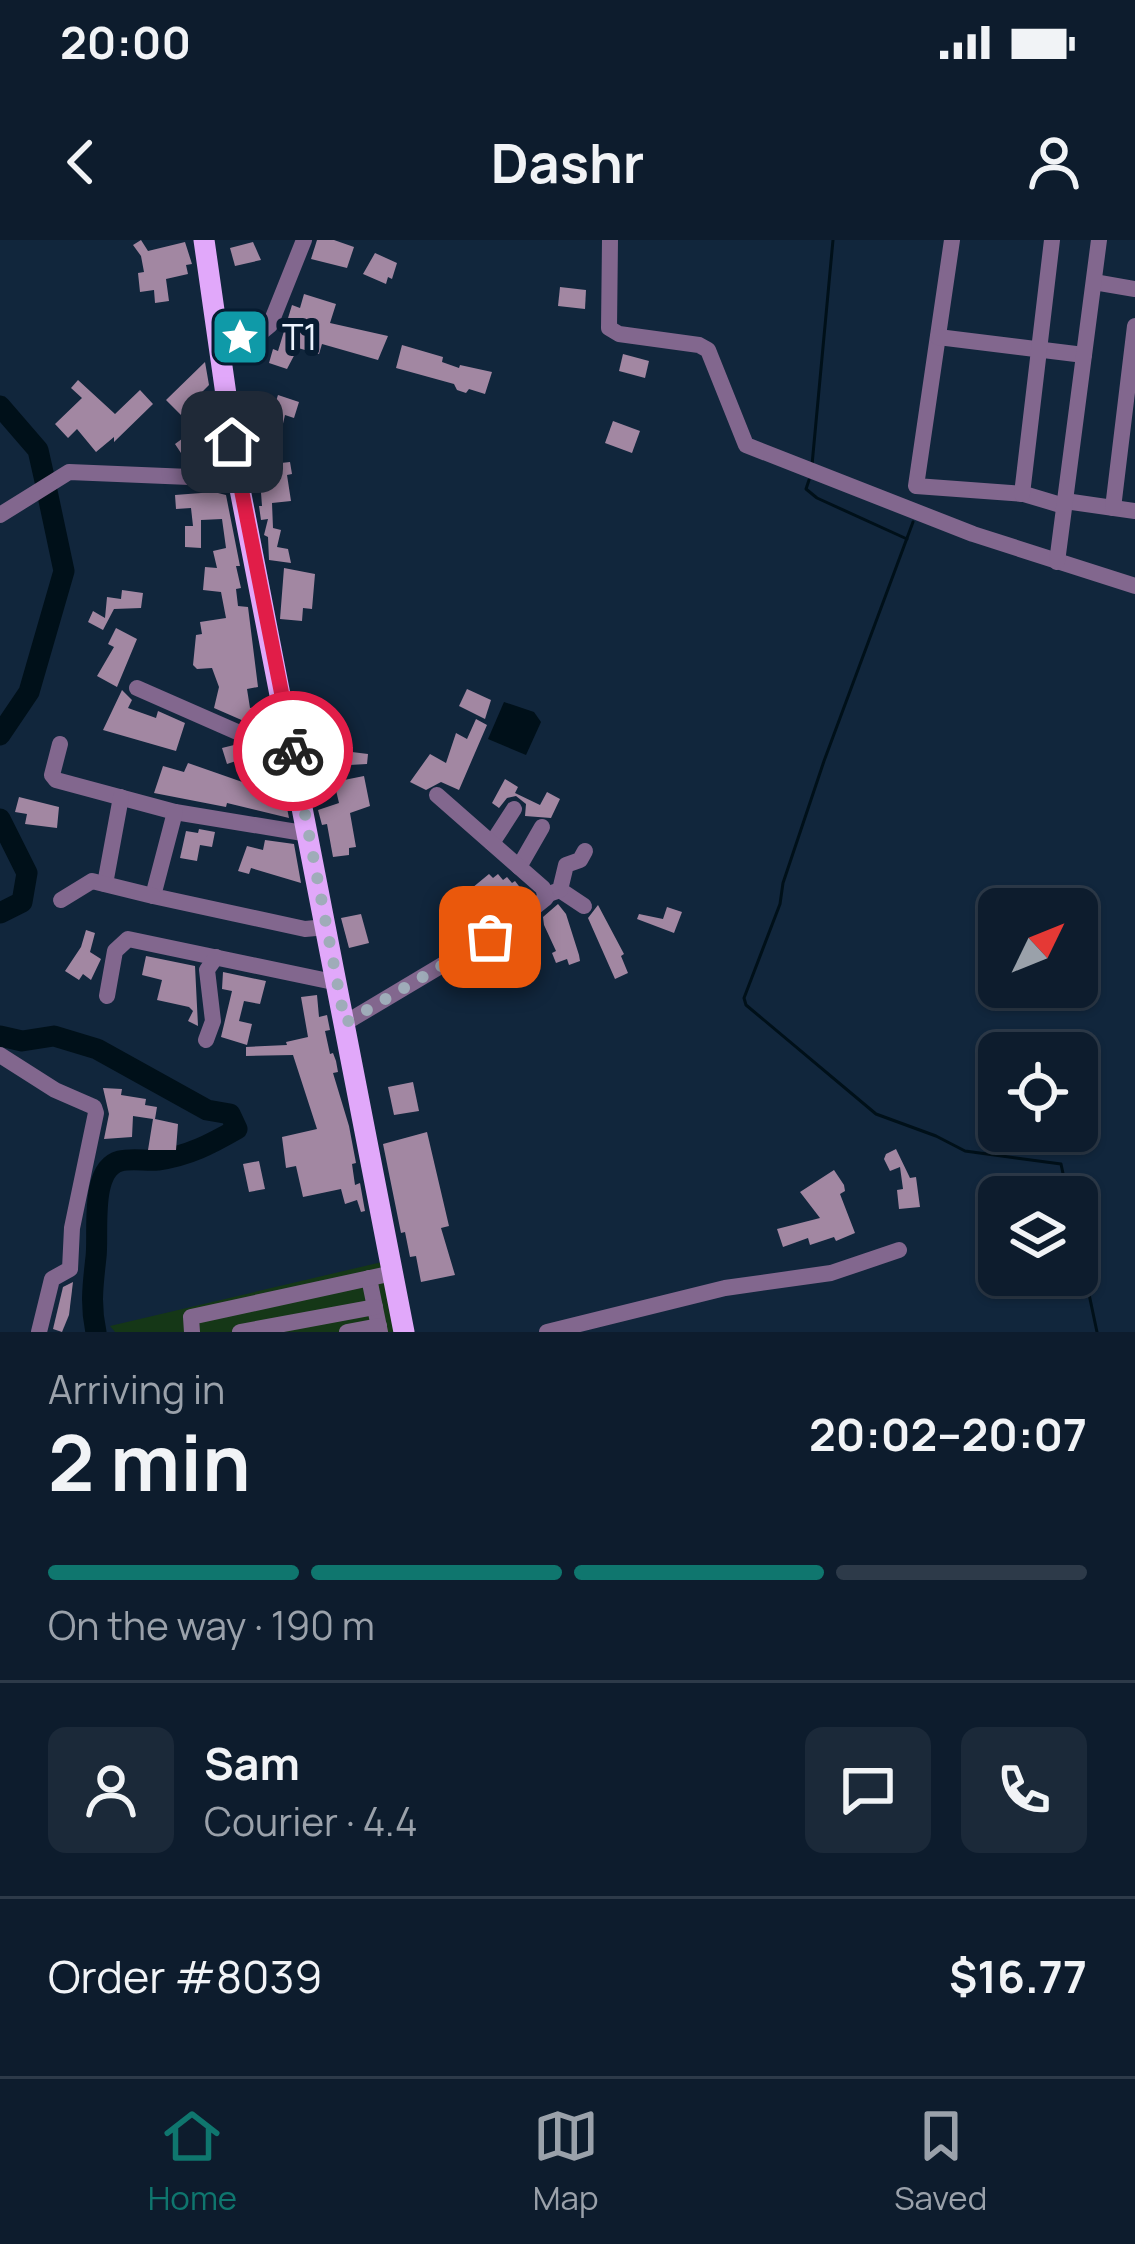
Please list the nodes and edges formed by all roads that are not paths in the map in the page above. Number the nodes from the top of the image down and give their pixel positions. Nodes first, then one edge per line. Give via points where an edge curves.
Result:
1 (203, 240) edge
2 (304, 240) edge
3 (610, 240) edge
4 (952, 240) edge
5 (1052, 240) edge
6 (1099, 240) edge
7 (1094, 282) junction
8 (1135, 289) edge
9 (1135, 326) edge
10 (218, 329) junction
11 (938, 337) junction
12 (1039, 350) junction
13 (1084, 355) junction
14 (238, 479) junction
15 (1022, 494) junction
16 (1065, 504) junction
17 (1113, 508) junction
18 (1135, 511) edge
19 (0, 514) edge
20 (1057, 562) junction
21 (1135, 586) edge
22 (137, 688) dead end
23 (59, 744) dead end
24 (294, 757) junction
25 (437, 795) dead end
26 (121, 797) junction
27 (514, 809) dead end
28 (175, 812) junction
29 (542, 827) dead end
30 (309, 834) junction
31 (492, 843) junction
32 (585, 851) dead end
33 (519, 868) junction
34 (104, 884) junction
35 (553, 892) junction
36 (153, 896) junction
37 (61, 900) dead end
38 (584, 906) dead end
39 (327, 927) junction
40 (216, 957) junction
41 (338, 983) junction
42 (107, 996) dead end
43 (345, 1023) junction
44 (206, 1040) dead end
45 (0, 1055) edge
46 (899, 1250) dead end
47 (393, 1273) junction
48 (369, 1278) junction
49 (375, 1306) junction
50 (379, 1329) edge
51 (39, 1332) edge
52 (192, 1332) edge
53 (240, 1332) edge
54 (346, 1332) edge
55 (404, 1332) edge
56 (547, 1332) edge

1 - 10 main road
2 - 10 street via 270,326 259,334
3 - 20 street via 613,333 703,347 743,441
4 - 11 street
5 - 12 street
6 - 7 street
7 - 8 street
7 - 13 street
9 - 17 street
10 - 14 main road
11 - 12 street
11 - 15 street via 916,486
12 - 13 street
12 - 15 street
13 - 16 street
14 - 19 street via 69,472
14 - 24 main road
15 - 16 street
16 - 17 street
16 - 20 street
17 - 18 street
20 - 21 street
22 - 24 street
23 - 26 street via 56,780
24 - 30 main road
25 - 31 street
26 - 28 street
26 - 34 street
27 - 31 street
28 - 30 street
28 - 36 street
29 - 33 street
30 - 39 main road
31 - 33 street
32 - 35 street via 566,865
33 - 35 street
34 - 36 street
34 - 37 street via 92,880
35 - 38 street
35 - 43 street
36 - 39 street via 304,929
39 - 41 main road
40 - 41 street
40 - 42 street via 128,939 115,951
40 - 44 street via 207,970 213,1021
41 - 43 main road
43 - 47 main road
45 - 51 street via 95,1112 70,1269 52,1279
46 - 56 street via 831,1273 725,1288
47 - 48 street
47 - 55 main road
48 - 49 street
48 - 52 street via 190,1317
49 - 50 street
49 - 53 street
50 - 54 street

